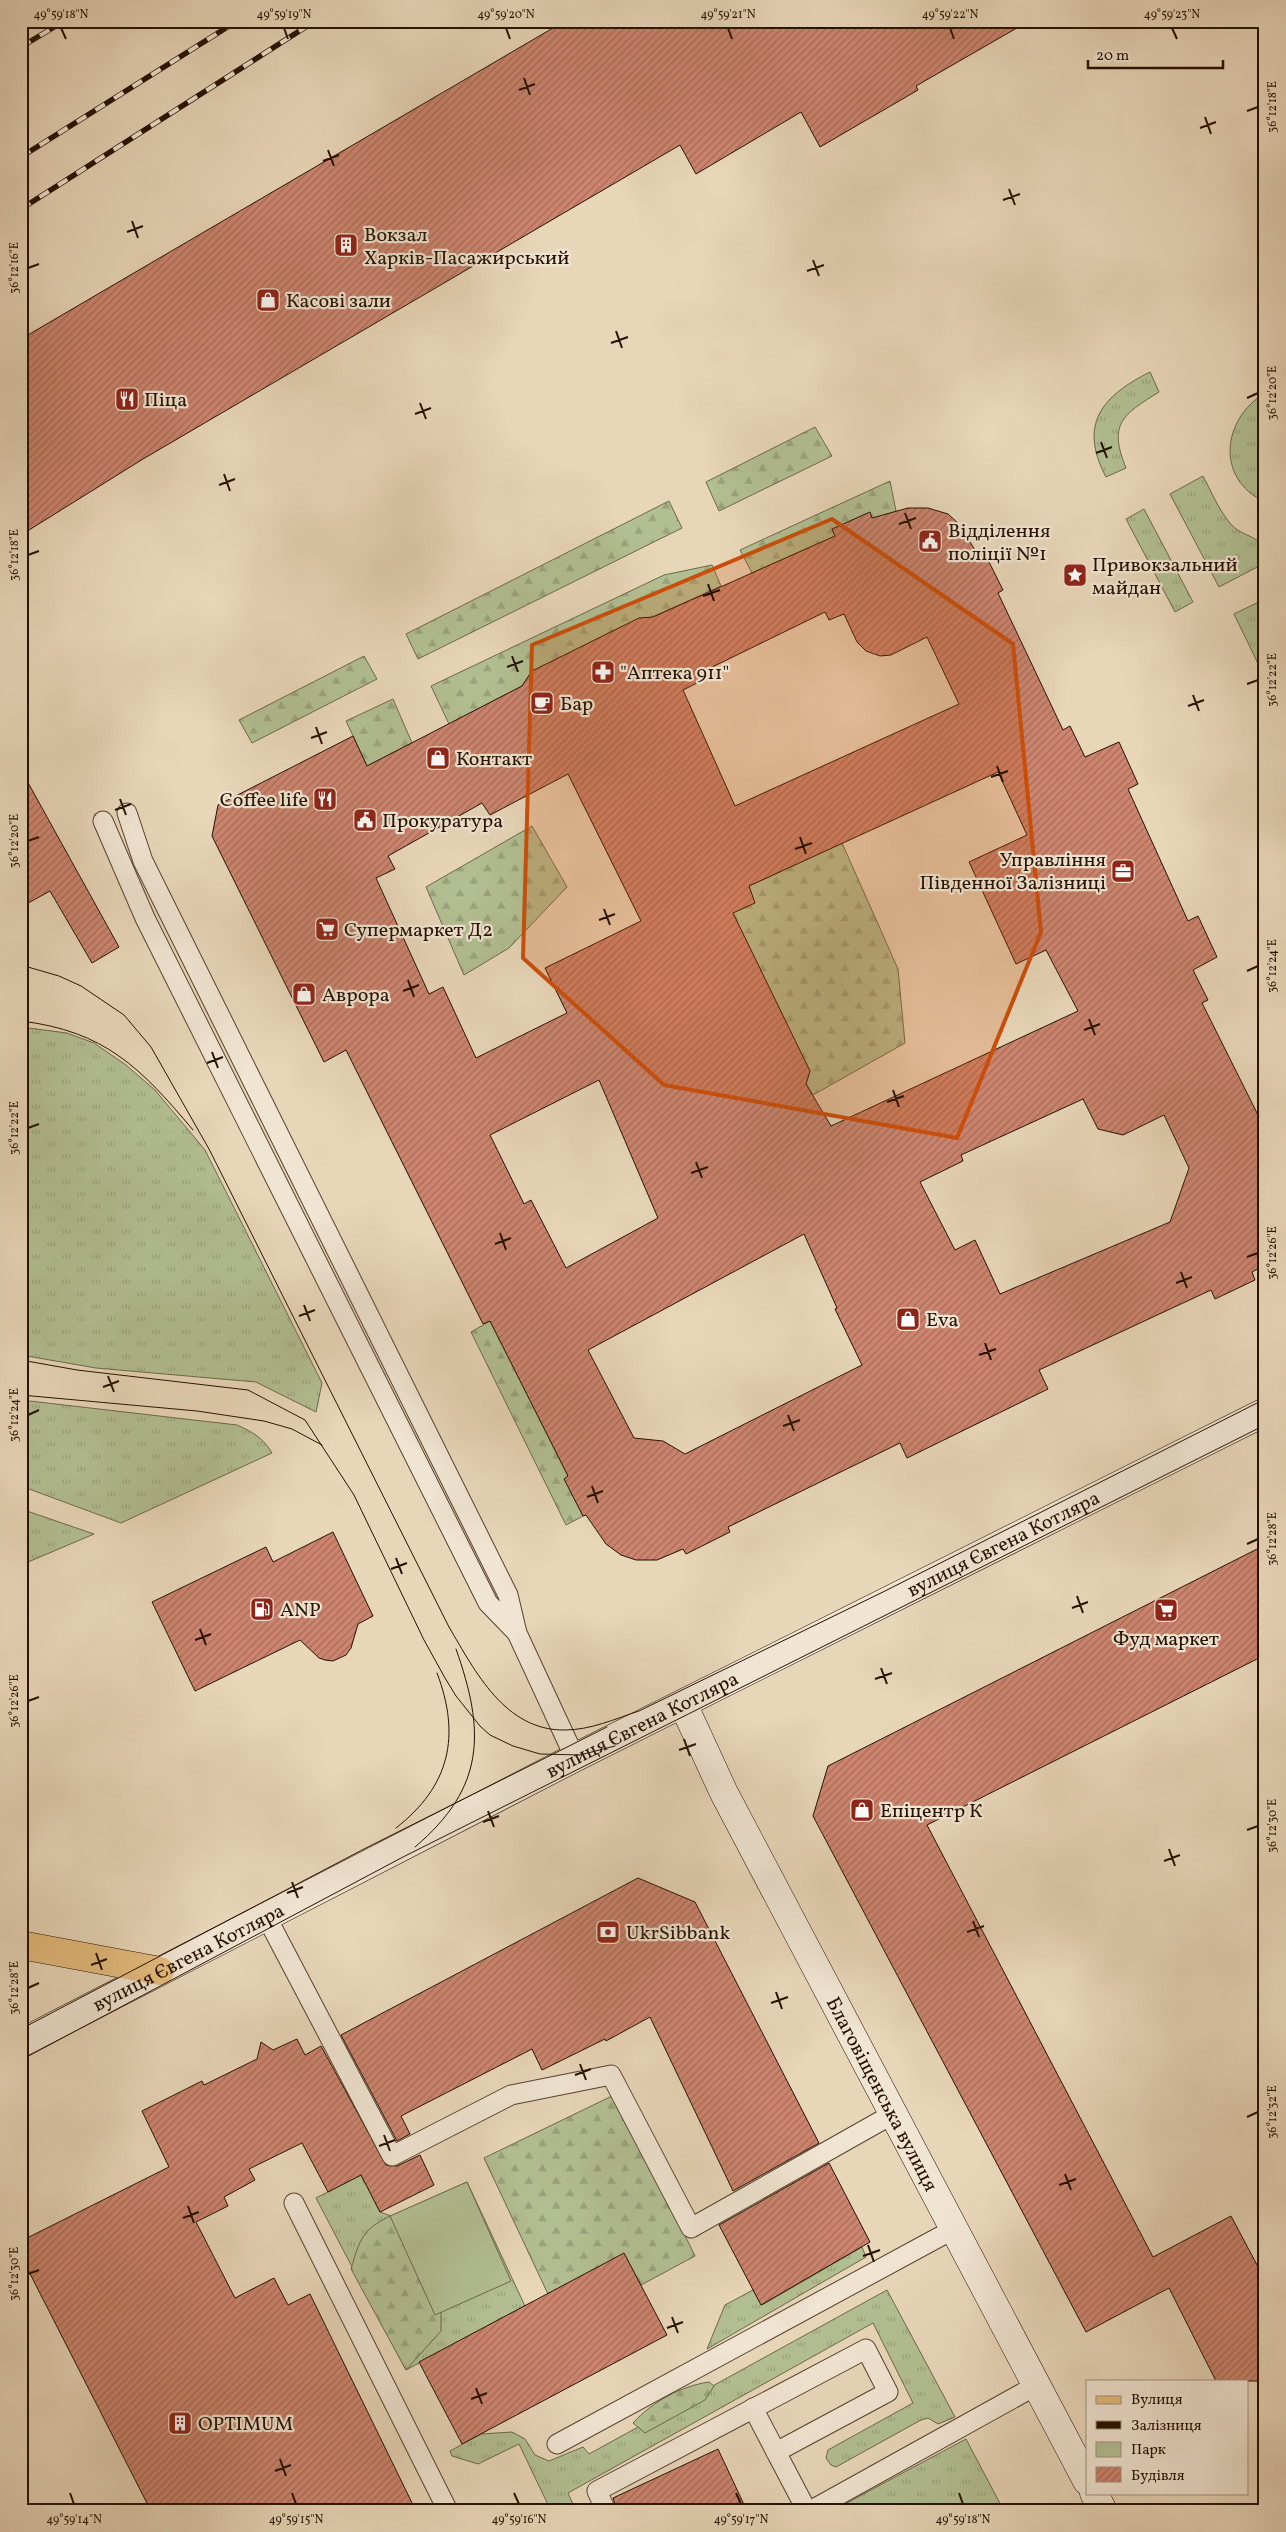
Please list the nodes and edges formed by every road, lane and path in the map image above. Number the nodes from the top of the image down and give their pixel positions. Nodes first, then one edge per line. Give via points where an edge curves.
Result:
1 (127, 813) dead end
2 (104, 821) dead end
3 (1265, 1412) edge
4 (516, 1633) junction
5 (683, 1704) junction
6 (575, 1758) junction
7 (266, 1916) junction
8 (21, 1945) edge
9 (160, 1971) junction
10 (21, 2043) edge
11 (893, 2114) junction
12 (294, 2203) dead end
13 (954, 2229) junction
14 (1037, 2385) junction
15 (753, 2408) junction
16 (557, 2444) dead end
17 (776, 2452) junction
18 (1086, 2479) edge
19 (1094, 2494) edge
20 (448, 2511) edge
21 (606, 2511) edge
22 (808, 2511) edge
23 (1103, 2511) edge

1 - 4 lane via 143,861 508,1594
2 - 4 lane via 145,918 480,1589 488,1603
3 - 5 main road, вулиця Євгена Котляра
4 - 6 lane
5 - 6 main road, вулиця Євгена Котляра
5 - 11 main road, Благовіщенська вулиця via 724,1793
6 - 7 main road, вулиця Євгена Котляра
7 - 9 main road, вулиця Євгена Котляра
7 - 11 lane via 392,2156 511,2096 611,2075 691,2228
8 - 9 main road
9 - 10 main road, вулиця Євгена Котляра
11 - 13 main road, Благовіщенська вулиця
12 - 20 lane
13 - 14 main road, Благовіщенська вулиця
13 - 16 lane
14 - 18 main road, Благовіщенська вулиця
14 - 22 lane
15 - 17 lane
15 - 17 lane via 866,2349 888,2392
15 - 21 lane via 597,2492
17 - 22 lane
19 - 23 main road

